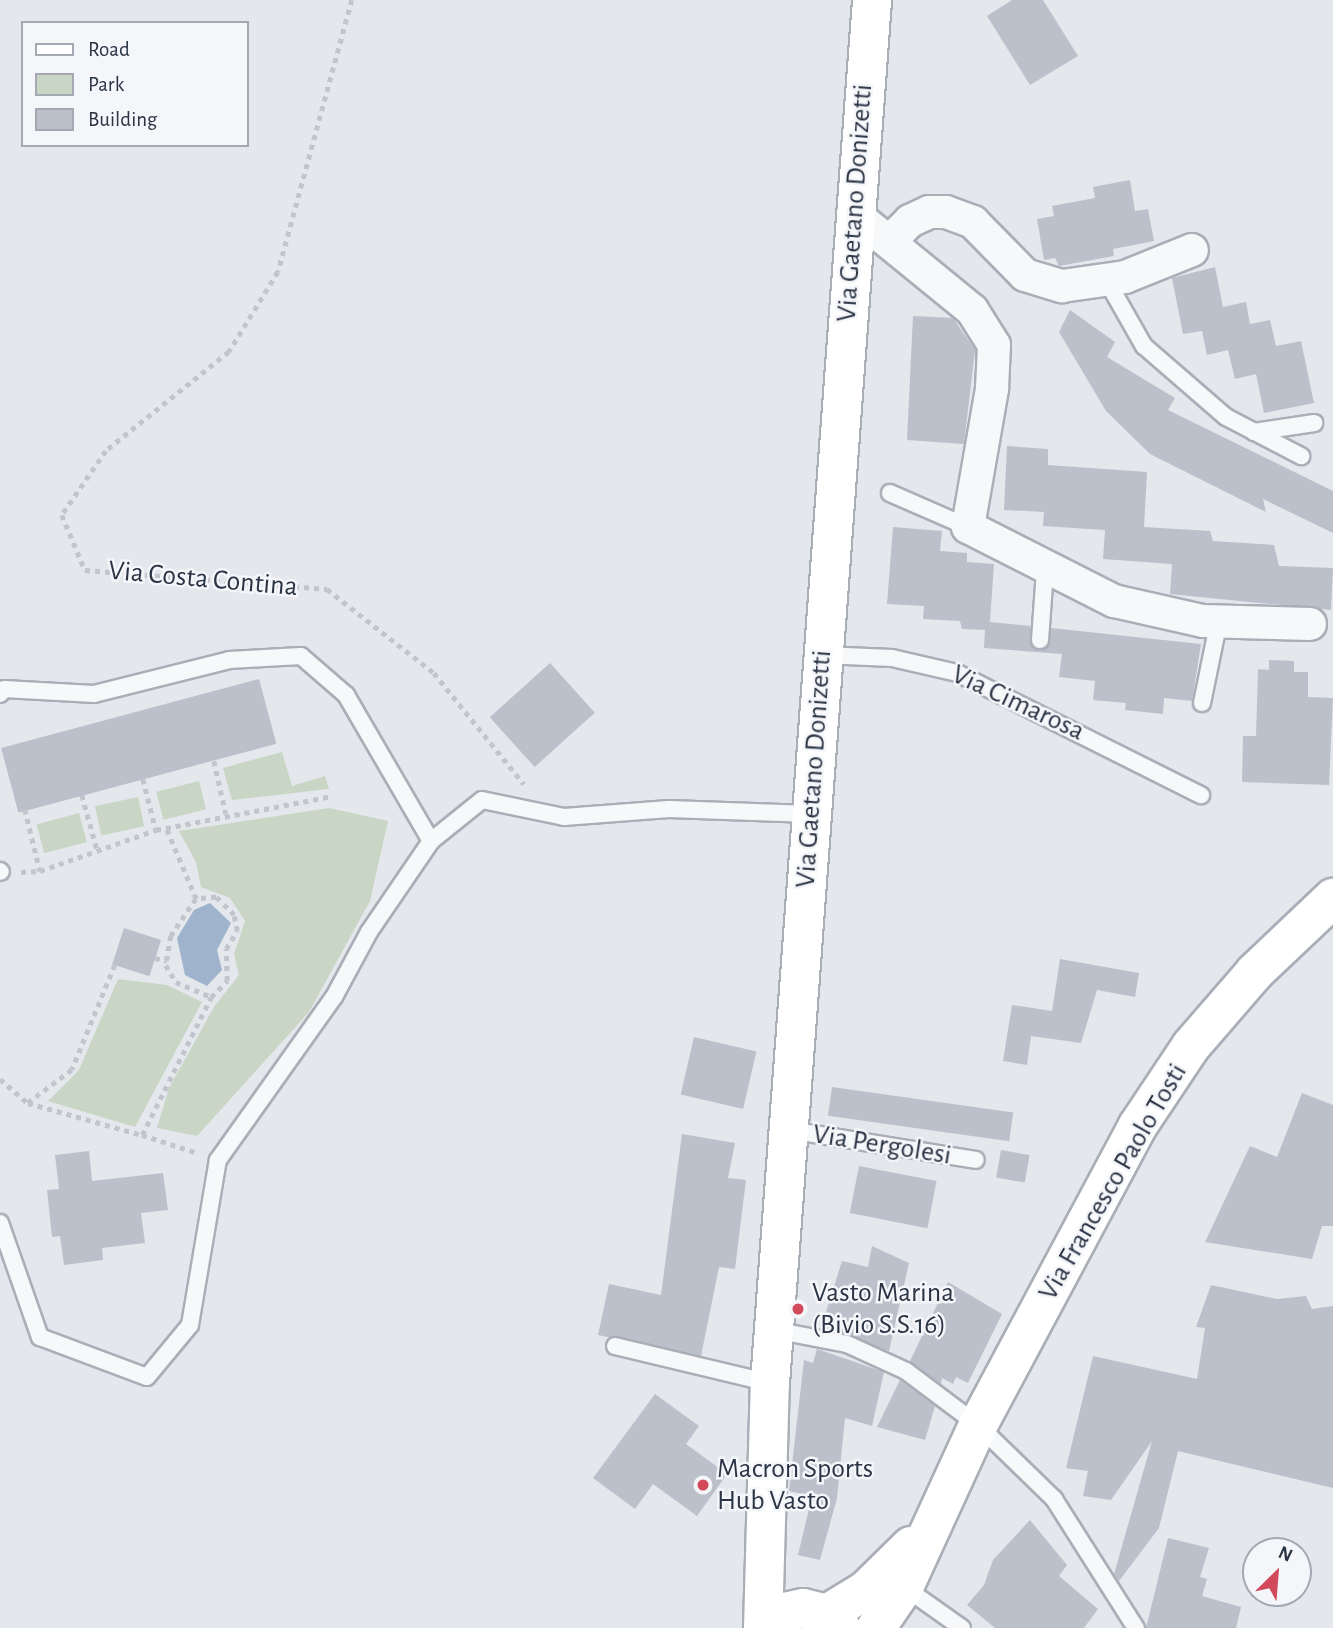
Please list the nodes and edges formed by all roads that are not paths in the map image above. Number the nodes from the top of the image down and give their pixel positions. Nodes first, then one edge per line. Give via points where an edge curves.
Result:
1 (872, 0) edge
2 (853, 213) junction
3 (889, 242) junction
4 (1192, 250) dead end
5 (1107, 281) junction
6 (1314, 423) dead end
7 (1254, 432) junction
8 (1301, 456) dead end
9 (890, 493) dead end
10 (968, 527) junction
11 (1045, 570) junction
12 (1219, 620) junction
13 (1310, 624) dead end
14 (1040, 640) dead end
15 (822, 655) junction
16 (0, 694) edge
17 (1202, 703) dead end
18 (1201, 795) dead end
19 (811, 814) junction
20 (431, 841) junction
21 (1333, 898) edge
22 (789, 1130) junction
23 (976, 1160) dead end
24 (0, 1223) edge
25 (774, 1330) junction
26 (615, 1346) dead end
27 (771, 1384) junction
28 (978, 1425) junction
29 (930, 1523) junction
30 (765, 1539) junction
31 (904, 1587) junction
32 (824, 1616) edge
33 (764, 1628) edge
34 (876, 1628) edge
35 (962, 1628) edge
36 (1136, 1628) edge

1 - 2 street, Via Gaetano Donizetti
2 - 3 street
2 - 15 street, Via Gaetano Donizetti
3 - 5 street via 910,221 929,212 946,212 973,222 1006,258 1038,281 1062,286
3 - 10 street via 972,310 994,345 992,389
4 - 5 street
5 - 7 lane via 1144,346 1205,401
6 - 7 lane
7 - 8 lane
9 - 10 lane
10 - 11 street
11 - 12 street via 1114,601
11 - 14 lane
12 - 13 street
12 - 17 lane
15 - 18 lane, Via Cimarosa via 892,658 957,673
15 - 19 street, Via Gaetano Donizetti
16 - 20 lane via 4,689 94,694 229,660 301,656 346,695
19 - 20 lane via 548,813 482,800
19 - 22 street, Via Gaetano Donizetti
20 - 24 lane via 369,932 334,997 218,1160 190,1325 147,1377 40,1337
21 - 28 street, Via Francesco Paolo Tosti via 1255,972 1191,1046 1138,1127
22 - 23 lane, Via Pergolesi
22 - 25 street, Via Gaetano Donizetti
25 - 27 street, Via Gaetano Donizetti
25 - 28 lane via 847,1344 906,1371
26 - 27 lane
27 - 30 street, Via Gaetano Donizetti
28 - 29 street, Via Francesco Paolo Tosti
28 - 36 lane via 1054,1499
29 - 31 street, Via Francesco Paolo Tosti
29 - 32 street, Via Francesco Paolo Tosti via 890,1570
30 - 32 street, Via Gaetano Donizetti via 777,1572
30 - 33 street, Via Gaetano Donizetti
31 - 34 street, Via Francesco Paolo Tosti
31 - 35 lane
32 - 33 street, Via Gaetano Donizetti via 784,1612

